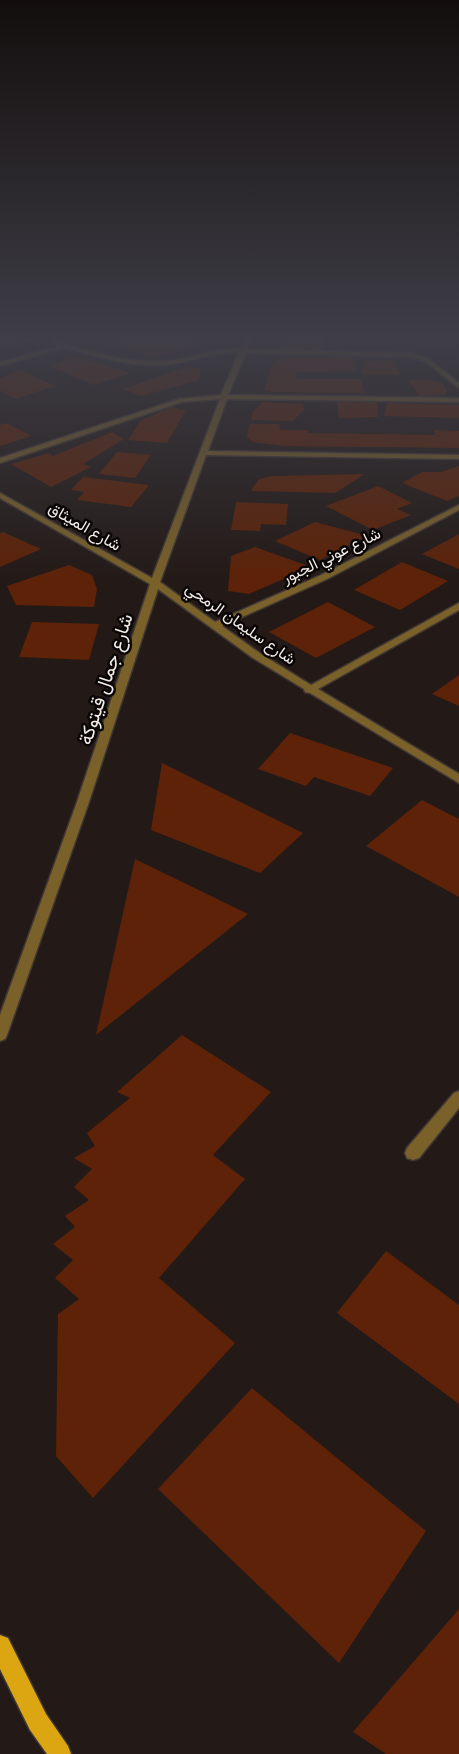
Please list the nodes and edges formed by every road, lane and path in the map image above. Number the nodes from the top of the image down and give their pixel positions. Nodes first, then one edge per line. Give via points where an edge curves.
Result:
1 (125, 419) edge
2 (216, 419) edge
3 (203, 453) junction
4 (459, 457) edge
5 (0, 461) edge
6 (0, 495) edge
7 (459, 507) edge
8 (155, 583) junction
9 (459, 606) edge
10 (214, 626) junction
11 (309, 690) junction
12 (459, 780) edge
13 (0, 1036) edge
14 (459, 1096) edge
15 (413, 1153) dead end
16 (0, 1646) edge
17 (60, 1754) edge

1 - 5 street
2 - 3 street, شارع جمال قيتوكة
3 - 4 street
3 - 8 street, شارع جمال قيتوكة
6 - 8 street, شارع الميثاق
7 - 10 street, شارع عوني الجبور via 332,573
8 - 10 street, شارع سليمان الرمحي
8 - 13 street, شارع جمال قيتوكة via 83,802
9 - 11 street
10 - 11 street, شارع سليمان الرمحي
11 - 12 street, شارع سليمان الرمحي
14 - 15 street
16 - 17 main road via 38,1722

